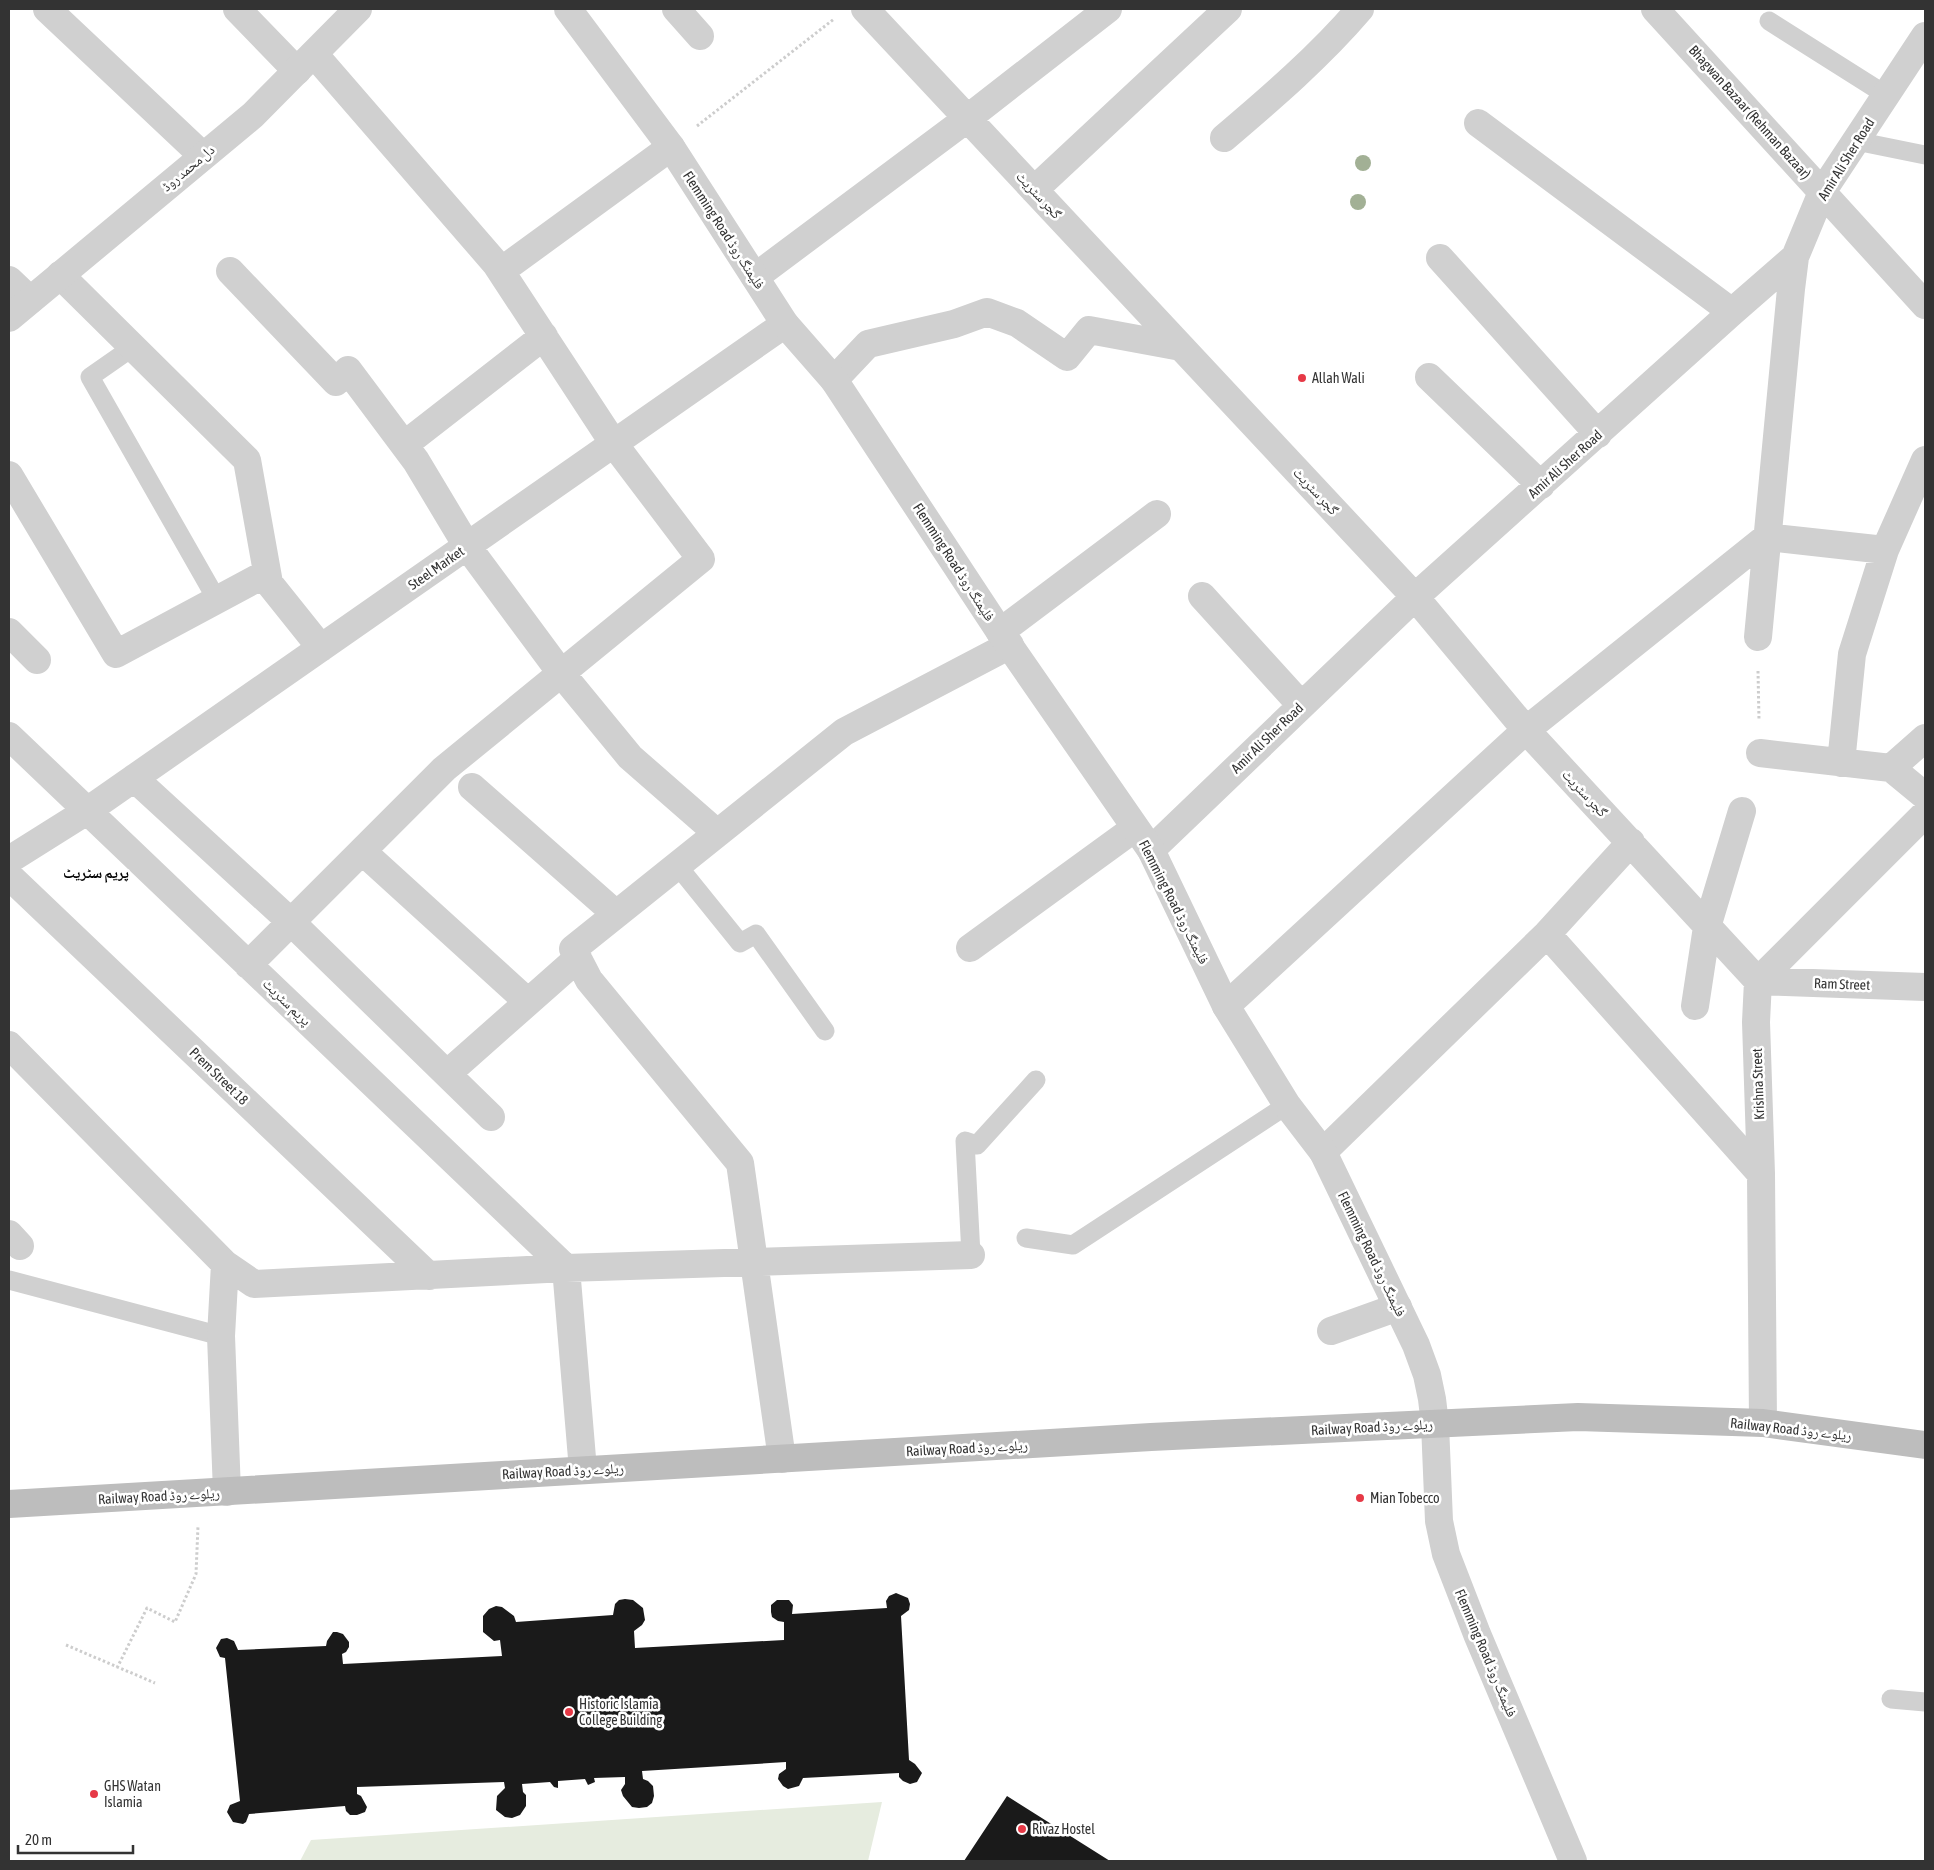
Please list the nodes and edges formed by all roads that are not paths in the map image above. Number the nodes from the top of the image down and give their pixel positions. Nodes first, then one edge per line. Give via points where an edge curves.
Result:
1 (47, 9) edge
2 (237, 9) edge
3 (358, 9) edge
4 (568, 9) edge
5 (676, 9) edge
6 (865, 9) edge
7 (1108, 9) edge
8 (1228, 9) edge
9 (1360, 9) edge
10 (1655, 9) edge
11 (1769, 21) dead end
12 (700, 36) dead end
13 (1925, 36) edge
14 (305, 62) junction
15 (1886, 95) junction
16 (968, 118) junction
17 (1478, 123) dead end
18 (1224, 138) dead end
19 (1856, 141) junction
20 (671, 147) junction
21 (1925, 155) edge
22 (203, 156) junction
23 (1034, 190) junction
24 (1822, 192) junction
25 (1795, 257) junction
26 (1440, 258) dead end
27 (230, 271) dead end
28 (502, 271) junction
29 (60, 275) junction
30 (755, 277) junction
31 (9, 280) edge
32 (30, 300) junction
33 (1925, 305) edge
34 (1732, 312) junction
35 (9, 318) edge
36 (785, 324) junction
37 (544, 336) junction
38 (133, 347) junction
39 (1181, 347) junction
40 (1428, 376) dead end
41 (834, 380) junction
42 (1598, 434) junction
43 (614, 444) junction
44 (404, 445) junction
45 (1925, 460) edge
46 (9, 475) edge
47 (1541, 486) junction
48 (1157, 514) dead end
49 (1767, 537) junction
50 (467, 546) junction
51 (1884, 550) junction
52 (267, 573) junction
53 (1202, 596) dead end
54 (1415, 597) junction
55 (217, 600) junction
56 (9, 632) edge
57 (1005, 638) junction
58 (1758, 638) road end
59 (321, 648) junction
60 (37, 660) dead end
61 (561, 673) junction
62 (1302, 705) junction
63 (1526, 730) junction
64 (9, 736) edge
65 (1925, 738) edge
66 (1760, 753) road end
67 (1841, 763) junction
68 (1891, 768) junction
69 (134, 778) junction
70 (472, 787) dead end
71 (1925, 796) edge
72 (87, 811) junction
73 (1742, 811) dead end
74 (1925, 814) edge
75 (1135, 828) junction
76 (717, 833) junction
77 (1631, 842) junction
78 (1151, 850) junction
79 (362, 851) junction
80 (9, 860) edge
81 (677, 865) junction
82 (9, 876) edge
83 (616, 914) junction
84 (291, 922) junction
85 (1707, 927) junction
86 (1547, 934) junction
87 (970, 948) dead end
88 (578, 958) junction
89 (248, 965) junction
90 (1758, 982) junction
91 (1925, 987) edge
92 (528, 1002) junction
93 (1226, 1006) junction
94 (1694, 1006) dead end
95 (825, 1031) dead end
96 (9, 1045) edge
97 (448, 1074) junction
98 (1036, 1080) dead end
99 (1287, 1105) junction
100 (492, 1117) dead end
101 (1322, 1152) junction
102 (1761, 1174) junction
103 (1026, 1238) dead end
104 (971, 1255) joint
105 (755, 1262) junction
106 (225, 1264) junction
107 (566, 1268) junction
108 (428, 1276) junction
109 (9, 1280) edge
110 (1398, 1307) junction
111 (1331, 1331) dead end
112 (221, 1336) junction
113 (1763, 1423) junction
114 (1435, 1424) junction
115 (1925, 1444) edge
116 (782, 1459) junction
117 (583, 1470) junction
118 (227, 1492) junction
119 (9, 1504) edge
120 (1891, 1699) dead end
121 (1925, 1702) edge
122 (1573, 1861) edge

1 - 22 street
2 - 14 street
3 - 14 street, دل محمد روڈ
4 - 20 street, Flemming Road فلیمنگ روڈ
5 - 12 street
6 - 16 street, گجر سٹریٹ
7 - 16 street
8 - 23 street
9 - 18 street via 1264,104
10 - 24 street, Bhagwan Bazaar (Rehman Bazaar)
11 - 15 lane
13 - 15 street, Amir Ali Sher Road
14 - 22 street, دل محمد روڈ via 253,115
14 - 28 street
15 - 19 street, Amir Ali Sher Road
16 - 23 street, گجر سٹریٹ
16 - 30 street
17 - 34 street
19 - 21 lane
19 - 24 street, Amir Ali Sher Road
20 - 28 street
20 - 30 street, Flemming Road فلیمنگ روڈ
22 - 29 street, دل محمد روڈ
23 - 39 street, گجر سٹریٹ
24 - 25 street, Amir Ali Sher Road
24 - 33 street, Bhagwan Bazaar (Rehman Bazaar)
25 - 34 street, Amir Ali Sher Road
25 - 49 street
26 - 42 street
27 - 44 street via 336,382 348,370
28 - 37 street
29 - 32 street, دل محمد روڈ
29 - 38 street
30 - 36 street, Flemming Road فلیمنگ روڈ
31 - 32 street
32 - 35 street, دل محمد روڈ
34 - 42 street, Amir Ali Sher Road
36 - 41 street, Flemming Road فلیمنگ روڈ
36 - 43 street, Steel Market
37 - 43 street
37 - 44 street
38 - 52 street via 247,460
38 - 55 lane via 90,377
39 - 41 street via 1089,330 1067,357 1017,323 987,312 954,324 868,344
39 - 54 street, گجر سٹریٹ
40 - 47 street
41 - 57 street, Flemming Road فلیمنگ روڈ
42 - 47 street, Amir Ali Sher Road
43 - 50 street, Steel Market
43 - 61 street via 701,559
44 - 50 street
45 - 51 street
46 - 55 street via 116,654
47 - 54 street, Amir Ali Sher Road
48 - 57 street
49 - 51 street
49 - 58 street
49 - 63 street
50 - 59 street, Steel Market
50 - 61 street
51 - 67 street via 1852,654
52 - 55 street
52 - 59 street via 269,583
53 - 62 street
54 - 62 street, Amir Ali Sher Road
54 - 63 street, گجر سٹریٹ
56 - 60 street
57 - 75 street, Flemming Road فلیمنگ روڈ
57 - 76 street via 844,732
59 - 69 street, Steel Market
61 - 76 street via 630,757
61 - 79 street via 444,769
62 - 78 street, Amir Ali Sher Road
63 - 77 street, گجر سٹریٹ
63 - 93 street
64 - 72 street, پریم سٹریٹ
65 - 68 street
66 - 67 street
67 - 68 street
68 - 71 street
69 - 72 street, Steel Market
69 - 84 street
70 - 83 street
72 - 80 street, Steel Market
72 - 89 street, پریم سٹریٹ
73 - 85 street
74 - 90 street
75 - 78 street, Flemming Road فلیمنگ روڈ
75 - 87 street
76 - 81 street
77 - 85 street, گجر سٹریٹ
77 - 86 street
78 - 93 street, Flemming Road فلیمنگ روڈ
79 - 84 street
79 - 92 street
81 - 83 street
81 - 95 lane via 740,943 756,934
82 - 108 street, Prem Street 18
83 - 88 street via 573,948
84 - 89 street
84 - 97 street
85 - 90 street, گجر سٹریٹ
85 - 94 street
86 - 101 street
86 - 102 street
88 - 92 street
88 - 105 street via 589,980 740,1163
89 - 107 street, پریم سٹریٹ
90 - 91 street, Ram Street
90 - 102 street, Krishna Street via 1756,1022
92 - 97 street
93 - 99 street, Flemming Road فلیمنگ روڈ
96 - 106 street
97 - 100 street
98 - 104 lane via 977,1145 965,1141
99 - 101 street, Flemming Road فلیمنگ روڈ
99 - 103 lane via 1073,1245
101 - 110 street, Flemming Road فلیمنگ روڈ
102 - 113 street, Krishna Street
104 - 105 street
105 - 107 street
105 - 116 street
106 - 108 street via 254,1284
106 - 112 street
107 - 108 street
107 - 117 street
109 - 112 lane
110 - 111 street
110 - 114 street, Flemming Road فلیمنگ روڈ via 1427,1375
112 - 118 street
113 - 114 main road, Railway Road ریلوے روڈ via 1578,1417
113 - 115 main road, Railway Road ریلوے روڈ
114 - 116 main road, Railway Road ریلوے روڈ
114 - 122 street, Flemming Road فلیمنگ روڈ via 1439,1521 1446,1554
116 - 117 main road, Railway Road ریلوے روڈ
117 - 118 main road, Railway Road ریلوے روڈ
118 - 119 main road, Railway Road ریلوے روڈ
120 - 121 lane

